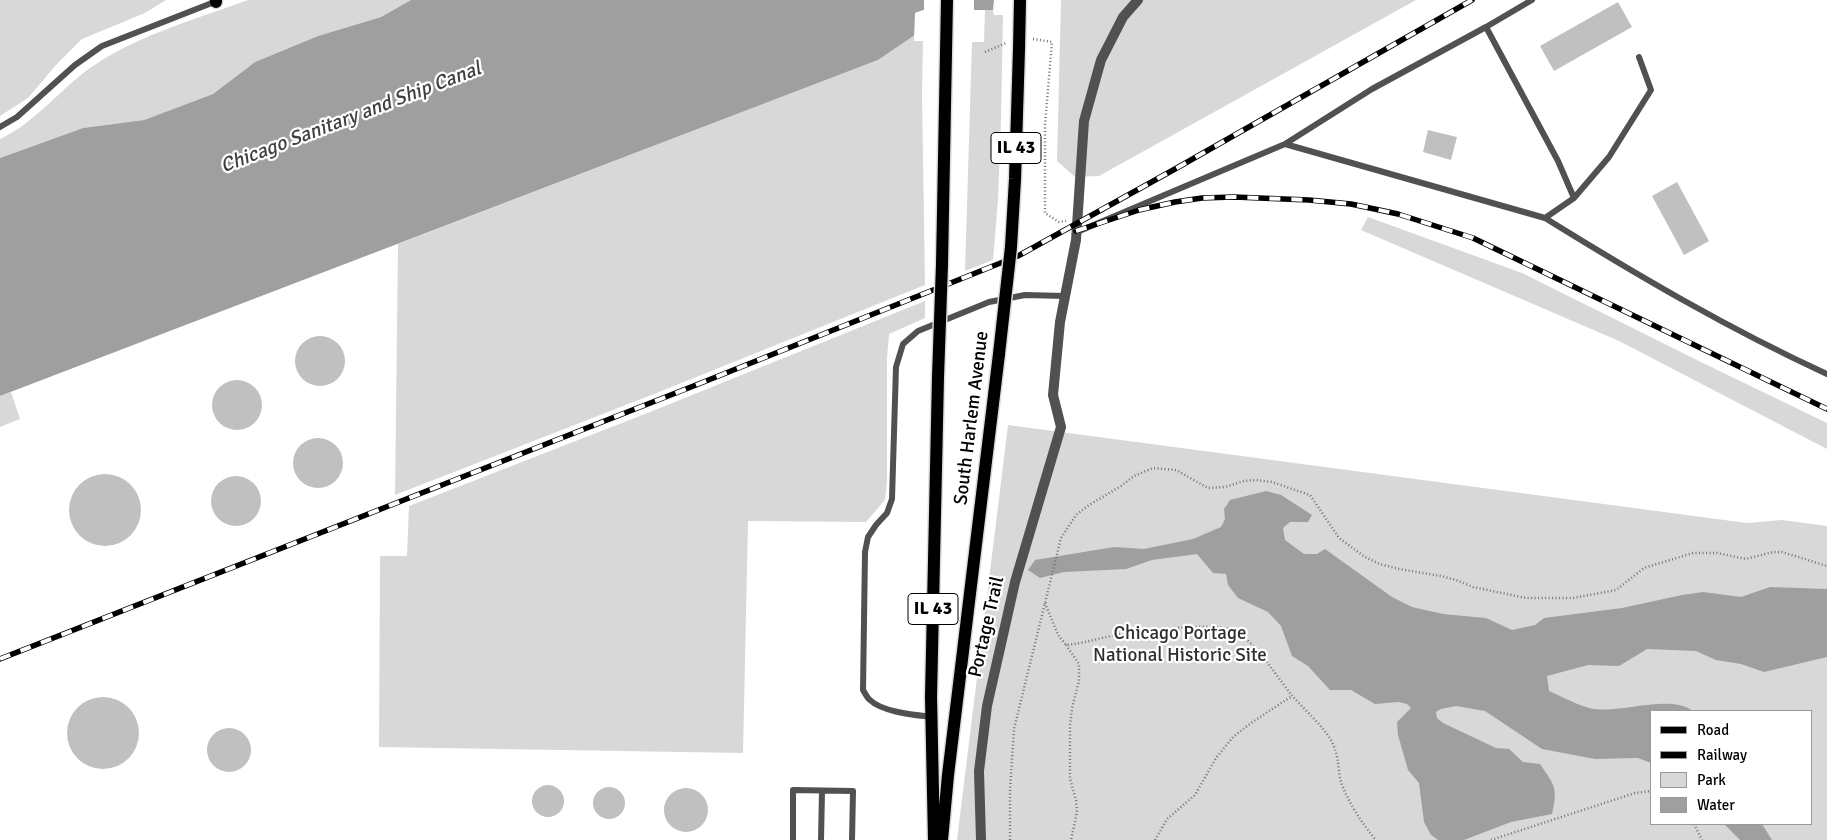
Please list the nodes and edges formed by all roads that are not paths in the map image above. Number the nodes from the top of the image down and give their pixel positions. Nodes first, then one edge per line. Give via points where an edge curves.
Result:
1 (947, 0) edge
2 (1020, 0) edge
3 (1138, 0) edge
4 (1532, 0) edge
5 (217, 1) edge
6 (1486, 27) junction
7 (1639, 58) dead end
8 (0, 127) edge
9 (1285, 144) junction
10 (1574, 198) junction
11 (1545, 218) junction
12 (1077, 232) junction
13 (1065, 296) junction
14 (1827, 374) edge
15 (932, 717) junction
16 (822, 791) junction
17 (793, 840) edge
18 (821, 840) edge
19 (852, 840) edge
20 (934, 840) edge
21 (942, 840) edge
22 (981, 840) edge

1 - 15 main road, South Harlem Avenue / IL 43, bridge
2 - 21 main road, South Harlem Avenue / IL 43, bridge via 1009,268
3 - 12 street via 1123,17 1101,60 1084,121
4 - 6 lane
5 - 8 lane via 102,46 75,65 17,117
6 - 9 lane via 1372,89
6 - 10 lane via 1558,160
7 - 10 lane via 1651,90 1610,157
9 - 11 lane
9 - 12 lane
10 - 11 lane
11 - 14 lane via 1694,307
12 - 13 street
13 - 15 lane via 1025,295 989,302 918,331 903,344 896,368 892,499 887,513 868,537 865,552 863,690 870,701 886,708
13 - 22 street, Portage Trail via 1053,395 1061,427 1015,582 987,706 980,771
15 - 20 main road, South Harlem Avenue / IL 43
16 - 17 lane via 793,790
16 - 18 lane
16 - 19 lane via 853,791

